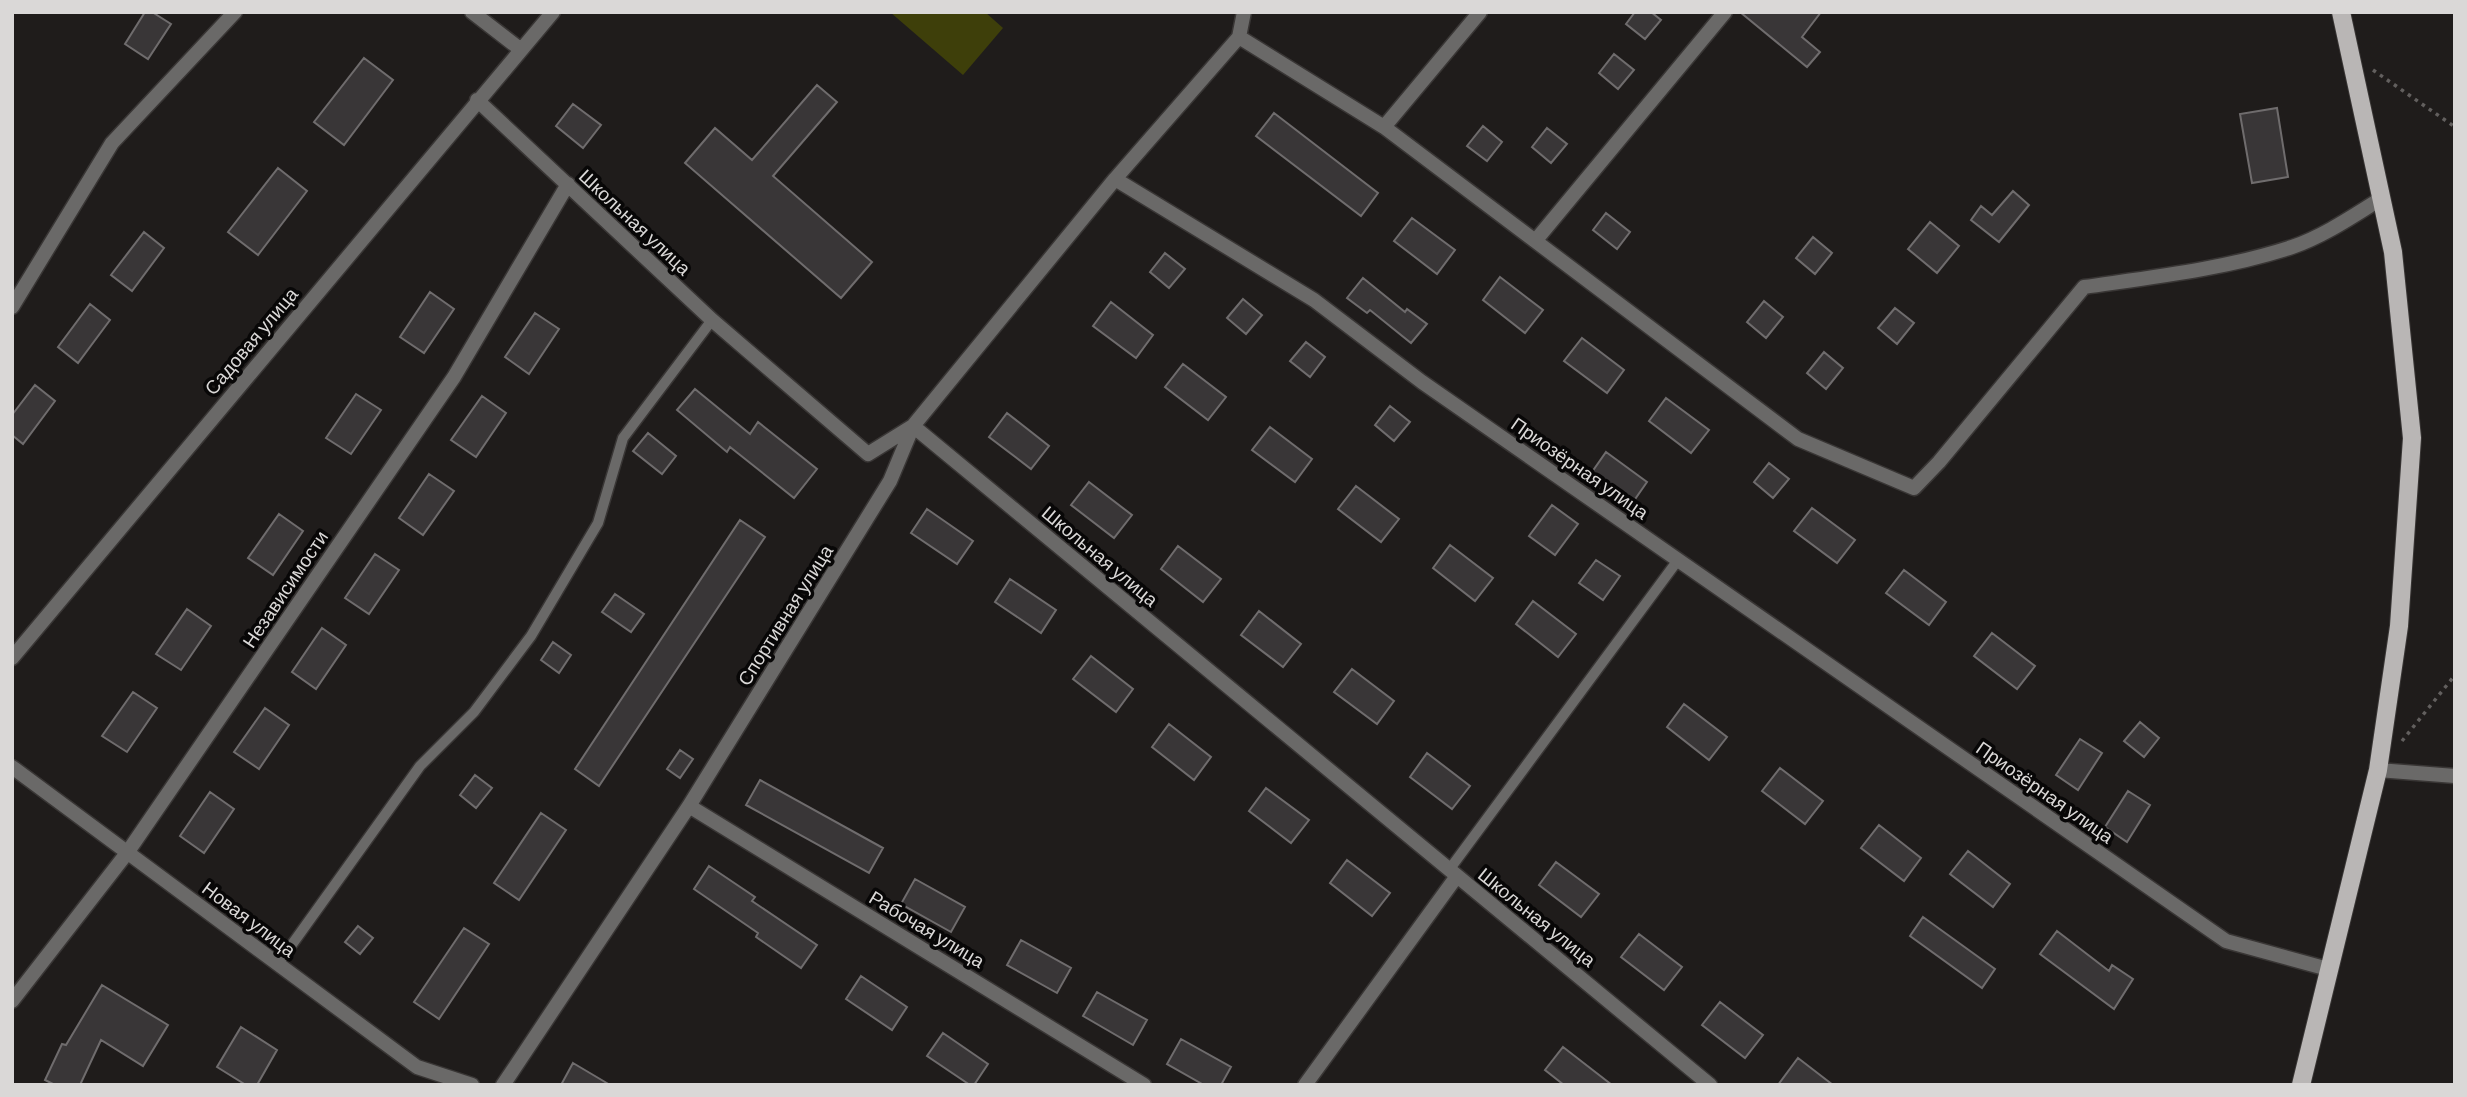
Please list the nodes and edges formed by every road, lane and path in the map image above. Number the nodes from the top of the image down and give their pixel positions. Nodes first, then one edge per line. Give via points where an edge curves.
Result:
1 (235, 12) edge
2 (472, 12) edge
3 (553, 12) edge
4 (1244, 12) edge
5 (1480, 12) edge
6 (1725, 12) edge
7 (2341, 12) edge
8 (1239, 37) junction
9 (520, 49) junction
10 (2352, 56) junction
11 (477, 100) junction
12 (1384, 127) junction
13 (2455, 127) edge
14 (1115, 179) junction
15 (568, 184) junction
16 (2382, 198) junction
17 (1536, 240) junction
18 (12, 307) edge
19 (712, 320) junction
20 (913, 426) junction
21 (1678, 560) junction
22 (12, 658) edge
23 (2455, 675) edge
24 (12, 767) edge
25 (2378, 770) junction
26 (2455, 776) edge
27 (689, 806) junction
28 (127, 853) junction
29 (1453, 873) junction
30 (278, 964) junction
31 (2328, 969) junction
32 (12, 1002) edge
33 (472, 1085) edge
34 (503, 1085) edge
35 (1144, 1085) edge
36 (1305, 1085) edge
37 (1710, 1085) edge
38 (2301, 1085) edge

1 - 18 street via 112,143
2 - 9 street
3 - 9 street, Садовая улица
4 - 8 street
5 - 12 street
6 - 17 street
7 - 10 main road
8 - 12 street
8 - 14 street
9 - 11 street, Садовая улица
10 - 13 path
10 - 16 main road
11 - 15 street, Школьная улица
11 - 22 street, Садовая улица
12 - 17 street
14 - 20 street, Спортивная улица
14 - 21 street, Приозёрная улица via 1314,300 1422,382
15 - 19 street, Школьная улица
15 - 28 street, Независимости via 454,377
16 - 17 street via 2293,247 2201,270 2084,287 1914,488 1798,439
16 - 25 main road via 2393,252 2412,438 2399,626
19 - 20 street, Школьная улица via 868,454
19 - 30 lane via 623,438 598,523 531,636 474,712 419,766
20 - 27 street, Спортивная улица via 890,481
20 - 29 street, Школьная улица
21 - 29 lane
21 - 31 street, Приозёрная улица via 2226,942
23 - 25 path
24 - 28 street, Новая улица
25 - 26 street
25 - 31 main road
27 - 34 street, Спортивная улица
27 - 35 street, Рабочая улица
28 - 30 street, Новая улица
28 - 32 street, Независимости
29 - 36 street
29 - 37 street, Школьная улица
30 - 33 street, Новая улица via 417,1068
31 - 38 main road

